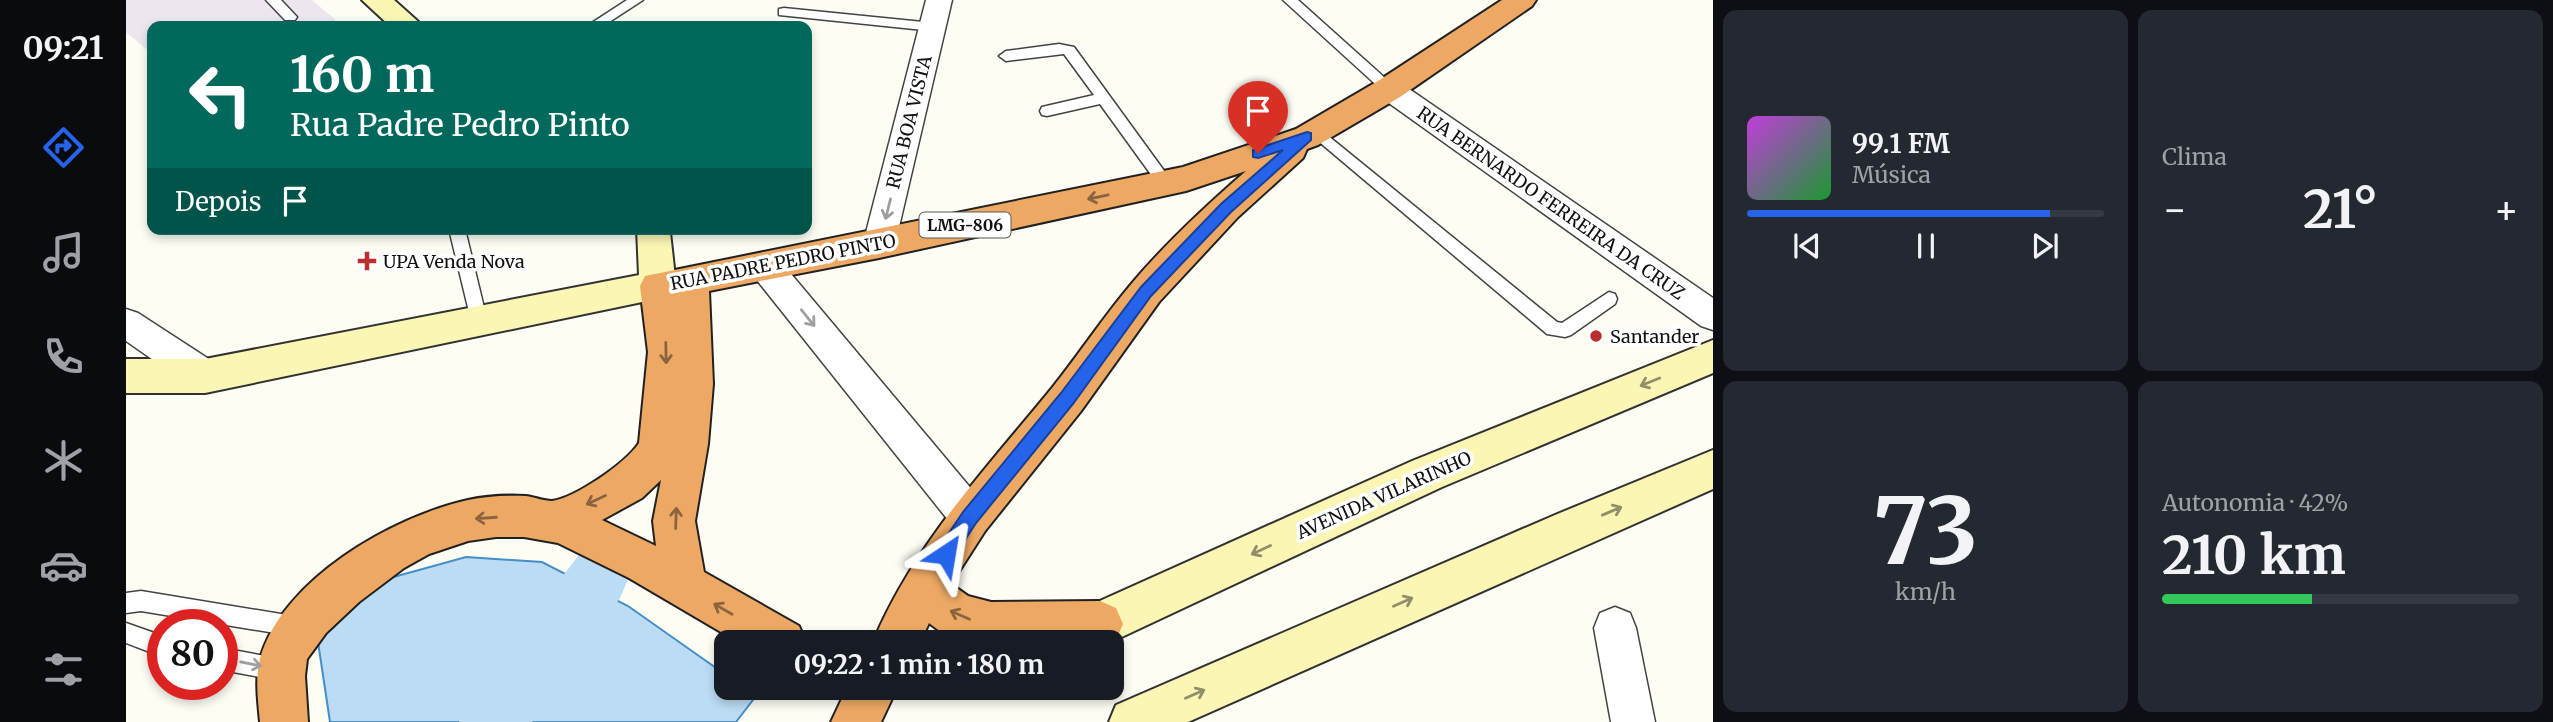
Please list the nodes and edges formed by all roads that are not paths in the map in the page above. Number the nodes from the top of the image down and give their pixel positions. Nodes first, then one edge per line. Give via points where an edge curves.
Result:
1 (273, 0) edge
2 (376, 0) edge
3 (636, 0) edge
4 (1290, 0) edge
5 (1522, 0) edge
6 (784, 12) dead end
7 (936, 13) edge
8 (290, 17) dead end
9 (402, 21) edge
10 (602, 21) edge
11 (1006, 56) dead end
12 (1389, 89) junction
13 (1105, 98) junction
14 (1047, 111) dead end
15 (1311, 134) junction
16 (1175, 181) junction
17 (1226, 208) junction
18 (458, 235) edge
19 (653, 235) edge
20 (879, 243) junction
21 (764, 265) junction
22 (674, 283) junction
23 (1609, 299) dead end
24 (1713, 316) edge
25 (479, 320) junction
26 (126, 323) edge
27 (1713, 356) edge
28 (126, 376) edge
29 (205, 376) junction
30 (1713, 469) edge
31 (970, 517) junction
32 (554, 521) junction
33 (684, 586) junction
34 (922, 590) junction
35 (126, 603) edge
36 (1100, 624) junction
37 (299, 627) junction
38 (1615, 628) dead end
39 (762, 630) edge
40 (902, 630) edge
41 (1087, 630) edge
42 (126, 634) edge
43 (147, 641) edge
44 (238, 670) edge
45 (867, 700) edge
46 (286, 701) edge
47 (855, 722) edge
48 (1133, 722) edge
49 (1633, 722) edge

1 - 8 lane
2 - 9 main road
3 - 10 lane
4 - 12 lane
5 - 12 highway, RUA PADRE PEDRO PINTO / LMG-806
6 - 7 lane
7 -> 20 street, RUA BOA VISTA
11 - 13 lane via 1069,50
12 - 15 highway, RUA PADRE PEDRO PINTO / LMG-806
12 - 24 street, RUA BERNARDO FERREIRA DA CRUZ
13 - 14 lane
13 - 16 lane
15 - 16 highway, RUA PADRE PEDRO PINTO / LMG-806
15 - 17 highway, LMG-806
15 - 23 lane via 1553,329 1565,330
16 - 17 highway via 1206,186
16 -> 20 highway, RUA PADRE PEDRO PINTO / LMG-806
17 - 31 highway, LMG-806 via 1146,292
18 - 25 lane
19 - 22 main road
20 - 21 highway, RUA PADRE PEDRO PINTO / LMG-806
21 - 22 highway, RUA PADRE PEDRO PINTO / LMG-806
21 -> 31 street
22 - 25 main road, RUA PADRE PEDRO PINTO / LMG-806
22 -> 32 highway via 659,447 653,459 633,481
33 -> 22 highway via 674,520 693,384
25 - 29 main road, RUA PADRE PEDRO PINTO / LMG-806
26 - 29 street
27 -> 36 main road, AVENIDA VILARINHO via 1427,474
28 - 29 main road, RUA PADRE PEDRO PINTO / LMG-806
48 -> 30 main road
31 - 34 highway, LMG-806
32 - 33 highway via 624,551
32 -> 37 highway via 511,516 466,519 413,539 359,572
39 -> 33 highway
36 -> 34 highway via 991,625 957,616
34 - 40 highway, LMG-806
35 - 37 lane via 141,601
36 - 41 main road, AVENIDA VILARINHO
37 - 46 highway via 282,659
38 - 49 street
42 - 43 lane
44 -> 46 lane
45 - 47 highway

